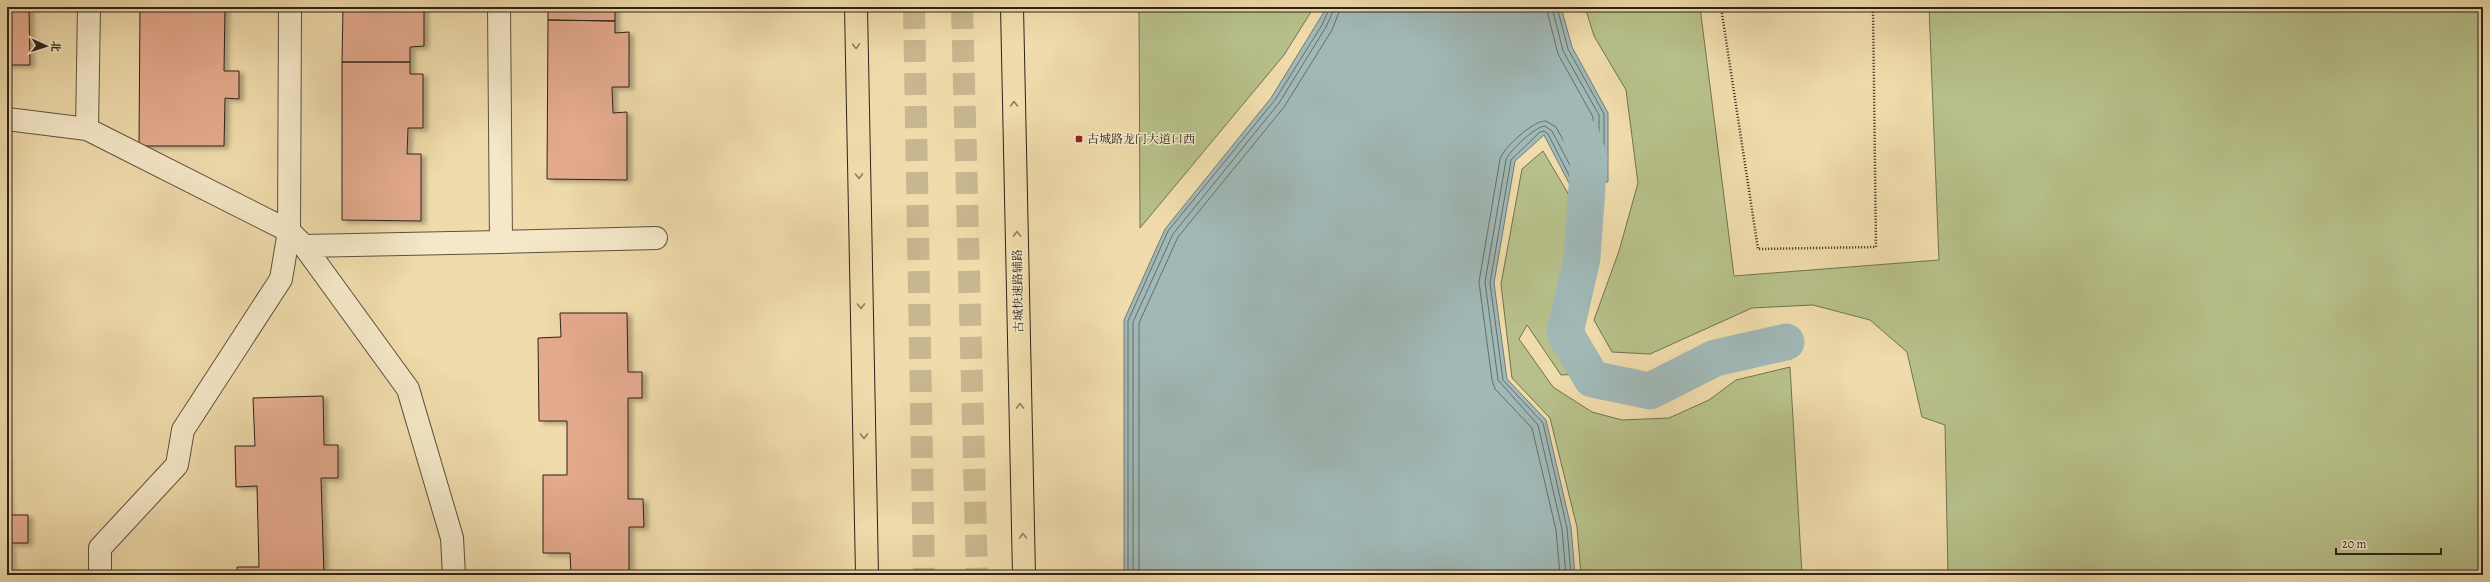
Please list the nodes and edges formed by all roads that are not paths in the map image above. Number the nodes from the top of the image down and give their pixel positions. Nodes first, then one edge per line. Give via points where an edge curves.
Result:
1 (89, 7) edge
2 (290, 7) edge
3 (499, 7) edge
4 (856, 7) edge
5 (1012, 7) edge
6 (7, 119) edge
7 (87, 129) junction
8 (296, 238) junction
9 (656, 238) dead end
10 (500, 242) junction
11 (100, 575) edge
12 (454, 575) edge
13 (866, 575) edge
14 (1024, 575) edge

1 - 7 street
2 - 8 street
3 - 10 street
4 -> 13 main road
14 -> 5 main road, 古城快速路辅路
6 - 7 street
7 - 8 street
8 - 10 street
8 - 11 street via 281,279 183,430 177,465 100,548
8 - 12 street via 408,389 452,538
9 - 10 street

